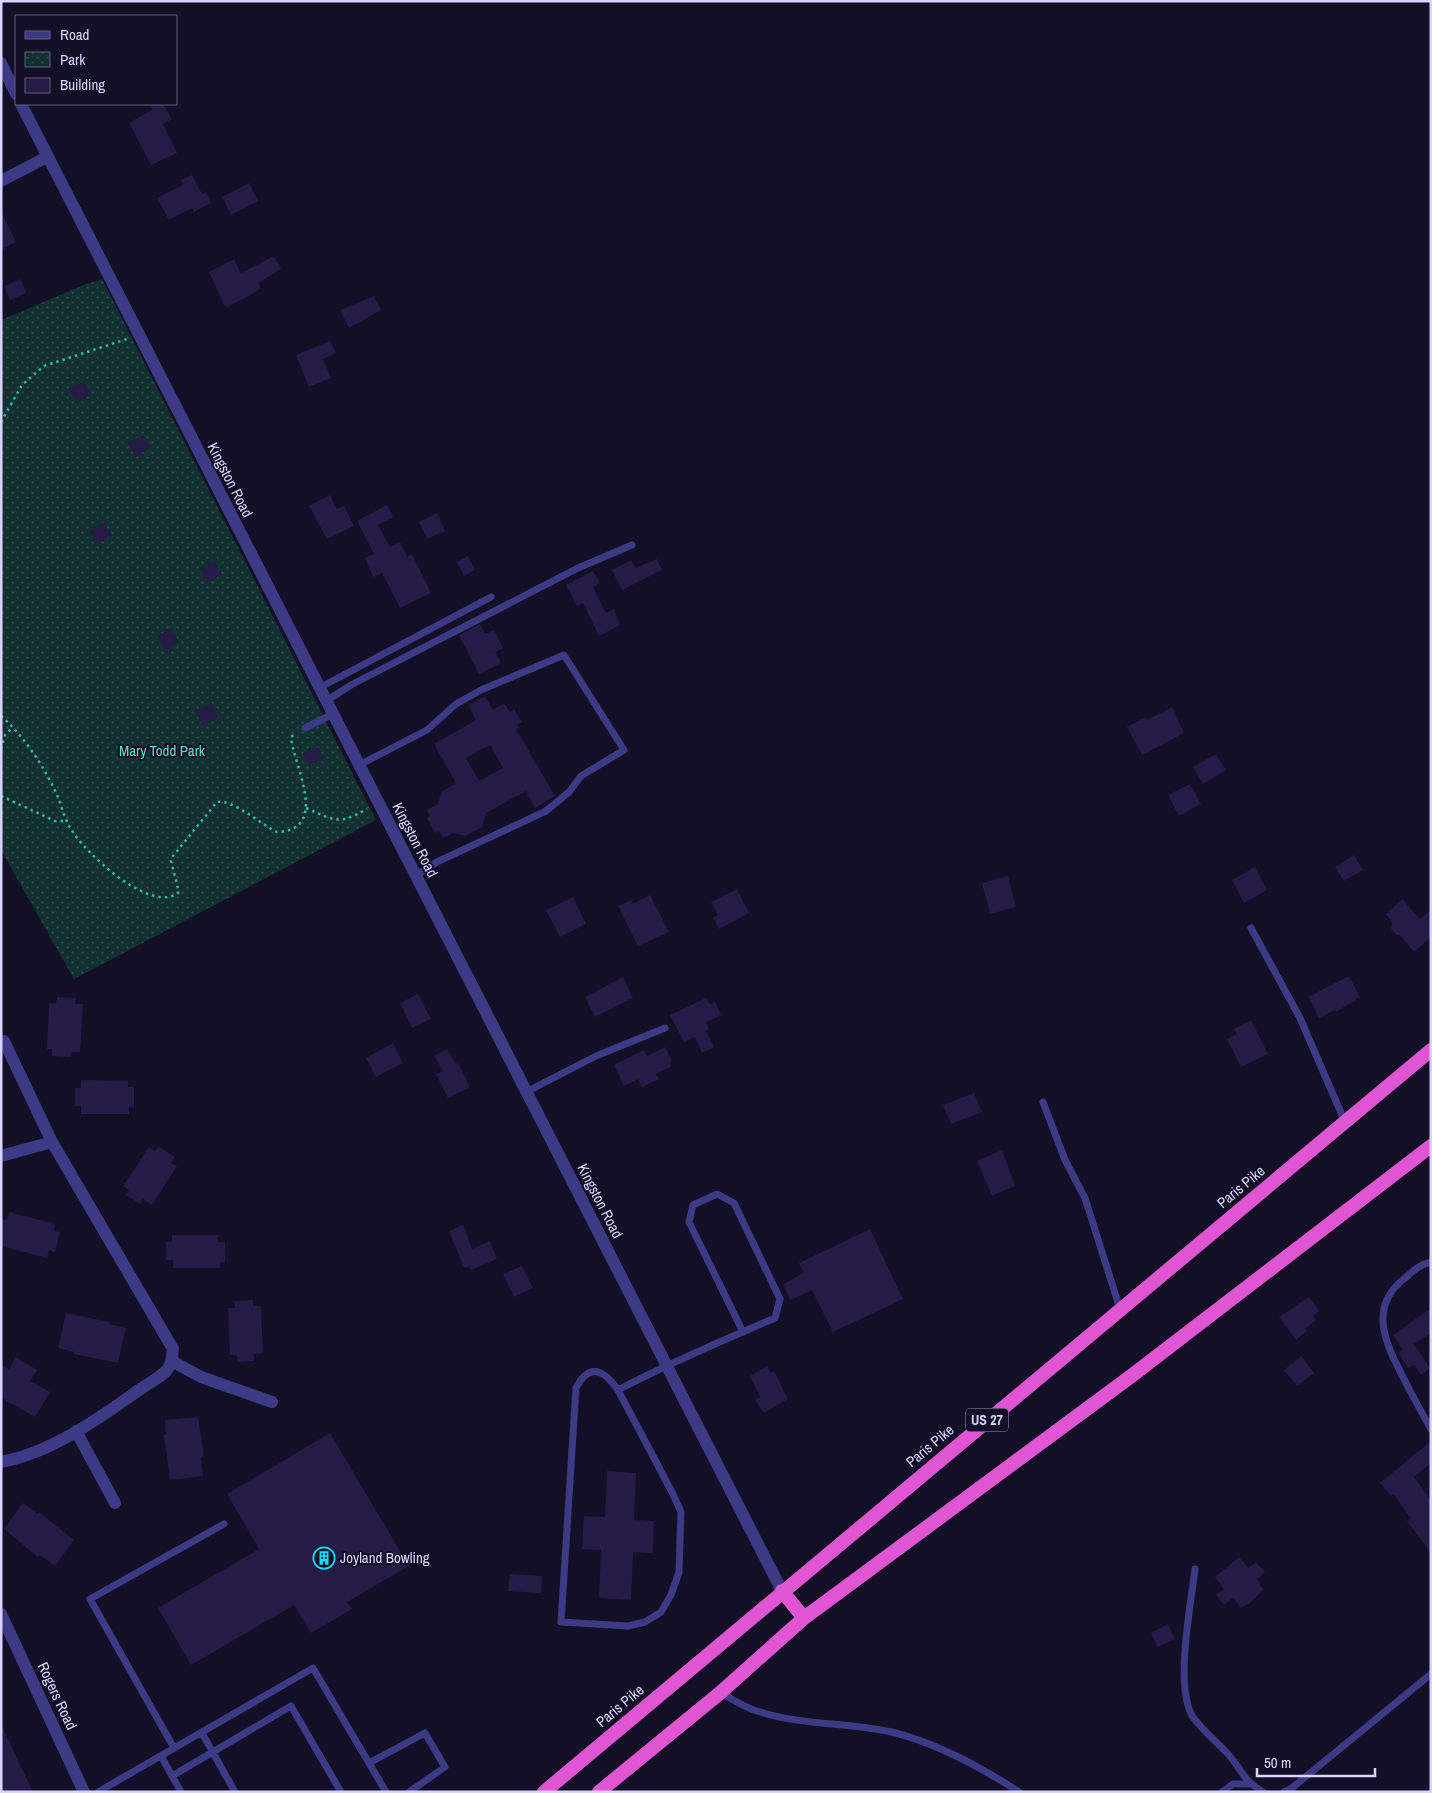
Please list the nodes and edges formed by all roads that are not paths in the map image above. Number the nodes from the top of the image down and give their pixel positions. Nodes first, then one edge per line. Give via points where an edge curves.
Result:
1 (1, 63) edge
2 (15, 92) edge
3 (21, 105) edge
4 (47, 157) junction
5 (1, 181) edge
6 (632, 545) dead end
7 (491, 597) dead end
8 (319, 688) junction
9 (326, 701) junction
10 (333, 714) junction
11 (305, 728) road end
12 (359, 765) junction
13 (415, 876) junction
14 (1251, 928) dead end
15 (665, 1028) dead end
16 (4, 1040) dead end
17 (1431, 1050) edge
18 (526, 1092) junction
19 (1043, 1102) dead end
20 (1345, 1122) junction
21 (52, 1142) junction
22 (1431, 1146) edge
23 (1, 1156) edge
24 (1431, 1262) edge
25 (1120, 1309) junction
26 (742, 1332) junction
27 (172, 1361) junction
28 (666, 1365) junction
29 (618, 1390) junction
30 (272, 1402) dead end
31 (1431, 1429) edge
32 (76, 1431) junction
33 (1, 1462) edge
34 (115, 1503) dead end
35 (224, 1524) dead end
36 (1195, 1569) dead end
37 (782, 1591) junction
38 (1, 1614) edge
39 (804, 1618) junction
40 (1431, 1674) edge
41 (720, 1693) junction
42 (202, 1733) junction
43 (174, 1748) junction
44 (213, 1752) junction
45 (160, 1756) junction
46 (369, 1763) junction
47 (172, 1776) junction
48 (1249, 1784) junction
49 (84, 1792) edge
50 (98, 1792) edge
51 (181, 1792) edge
52 (235, 1792) edge
53 (341, 1792) edge
54 (386, 1792) edge
55 (409, 1792) edge
56 (544, 1792) edge
57 (599, 1792) edge
58 (1019, 1792) edge
59 (1222, 1792) edge
60 (1263, 1792) edge
61 (1284, 1792) edge

1 - 2 street
3 - 4 street, Kingston Road
4 - 5 street
4 - 8 street, Kingston Road
6 - 9 lane via 578,568
7 - 8 lane
8 - 9 street, Kingston Road
9 - 10 street, Kingston Road
10 - 11 lane
10 - 12 street, Kingston Road
12 - 13 street, Kingston Road
12 - 13 lane via 427,730 456,704 481,690 564,655 624,750 581,776 569,792 546,810 437,862
13 - 18 street, Kingston Road
14 - 20 lane via 1300,1018
15 - 18 lane via 596,1056
16 - 21 street
17 - 20 highway, Paris Pike / US 27
18 - 28 street, Kingston Road
19 - 25 lane via 1065,1160 1085,1198
20 - 25 highway, Paris Pike / US 27
21 - 23 street
21 - 27 street via 174,1349
22 - 39 highway via 1130,1377
24 - 31 lane via 1423,1264 1393,1287 1383,1318 1385,1339 1391,1354
25 - 37 highway, Paris Pike / US 27
26 - 26 lane via 775,1318 780,1299 734,1203 717,1194 693,1205 689,1222
26 - 28 lane
27 - 30 street via 201,1377
27 - 32 street via 166,1371
28 - 29 lane
28 - 37 street, Kingston Road
29 - 29 lane via 600,1371 590,1372 581,1378 576,1388 561,1622 628,1626 645,1622 661,1612 671,1596 679,1572 681,1512
32 - 33 street via 20,1459
32 - 34 street
35 - 43 lane via 90,1599
36 - 48 lane via 1185,1663 1187,1704 1193,1717 1229,1755
37 - 39 highway
37 - 56 highway, Paris Pike / US 27
38 - 49 street, Rogers Road
39 - 41 highway
40 - 61 lane
41 - 57 highway
41 - 58 lane via 753,1710 918,1739 964,1759
42 - 43 lane
42 - 44 lane
42 - 46 lane via 313,1668
43 - 45 lane
44 - 47 lane
44 - 52 lane
44 - 53 lane via 291,1706
45 - 47 lane
45 - 50 lane
46 - 54 lane
46 - 55 lane via 425,1733 446,1768
47 - 51 lane
48 - 59 lane via 1233,1784
48 - 60 lane

